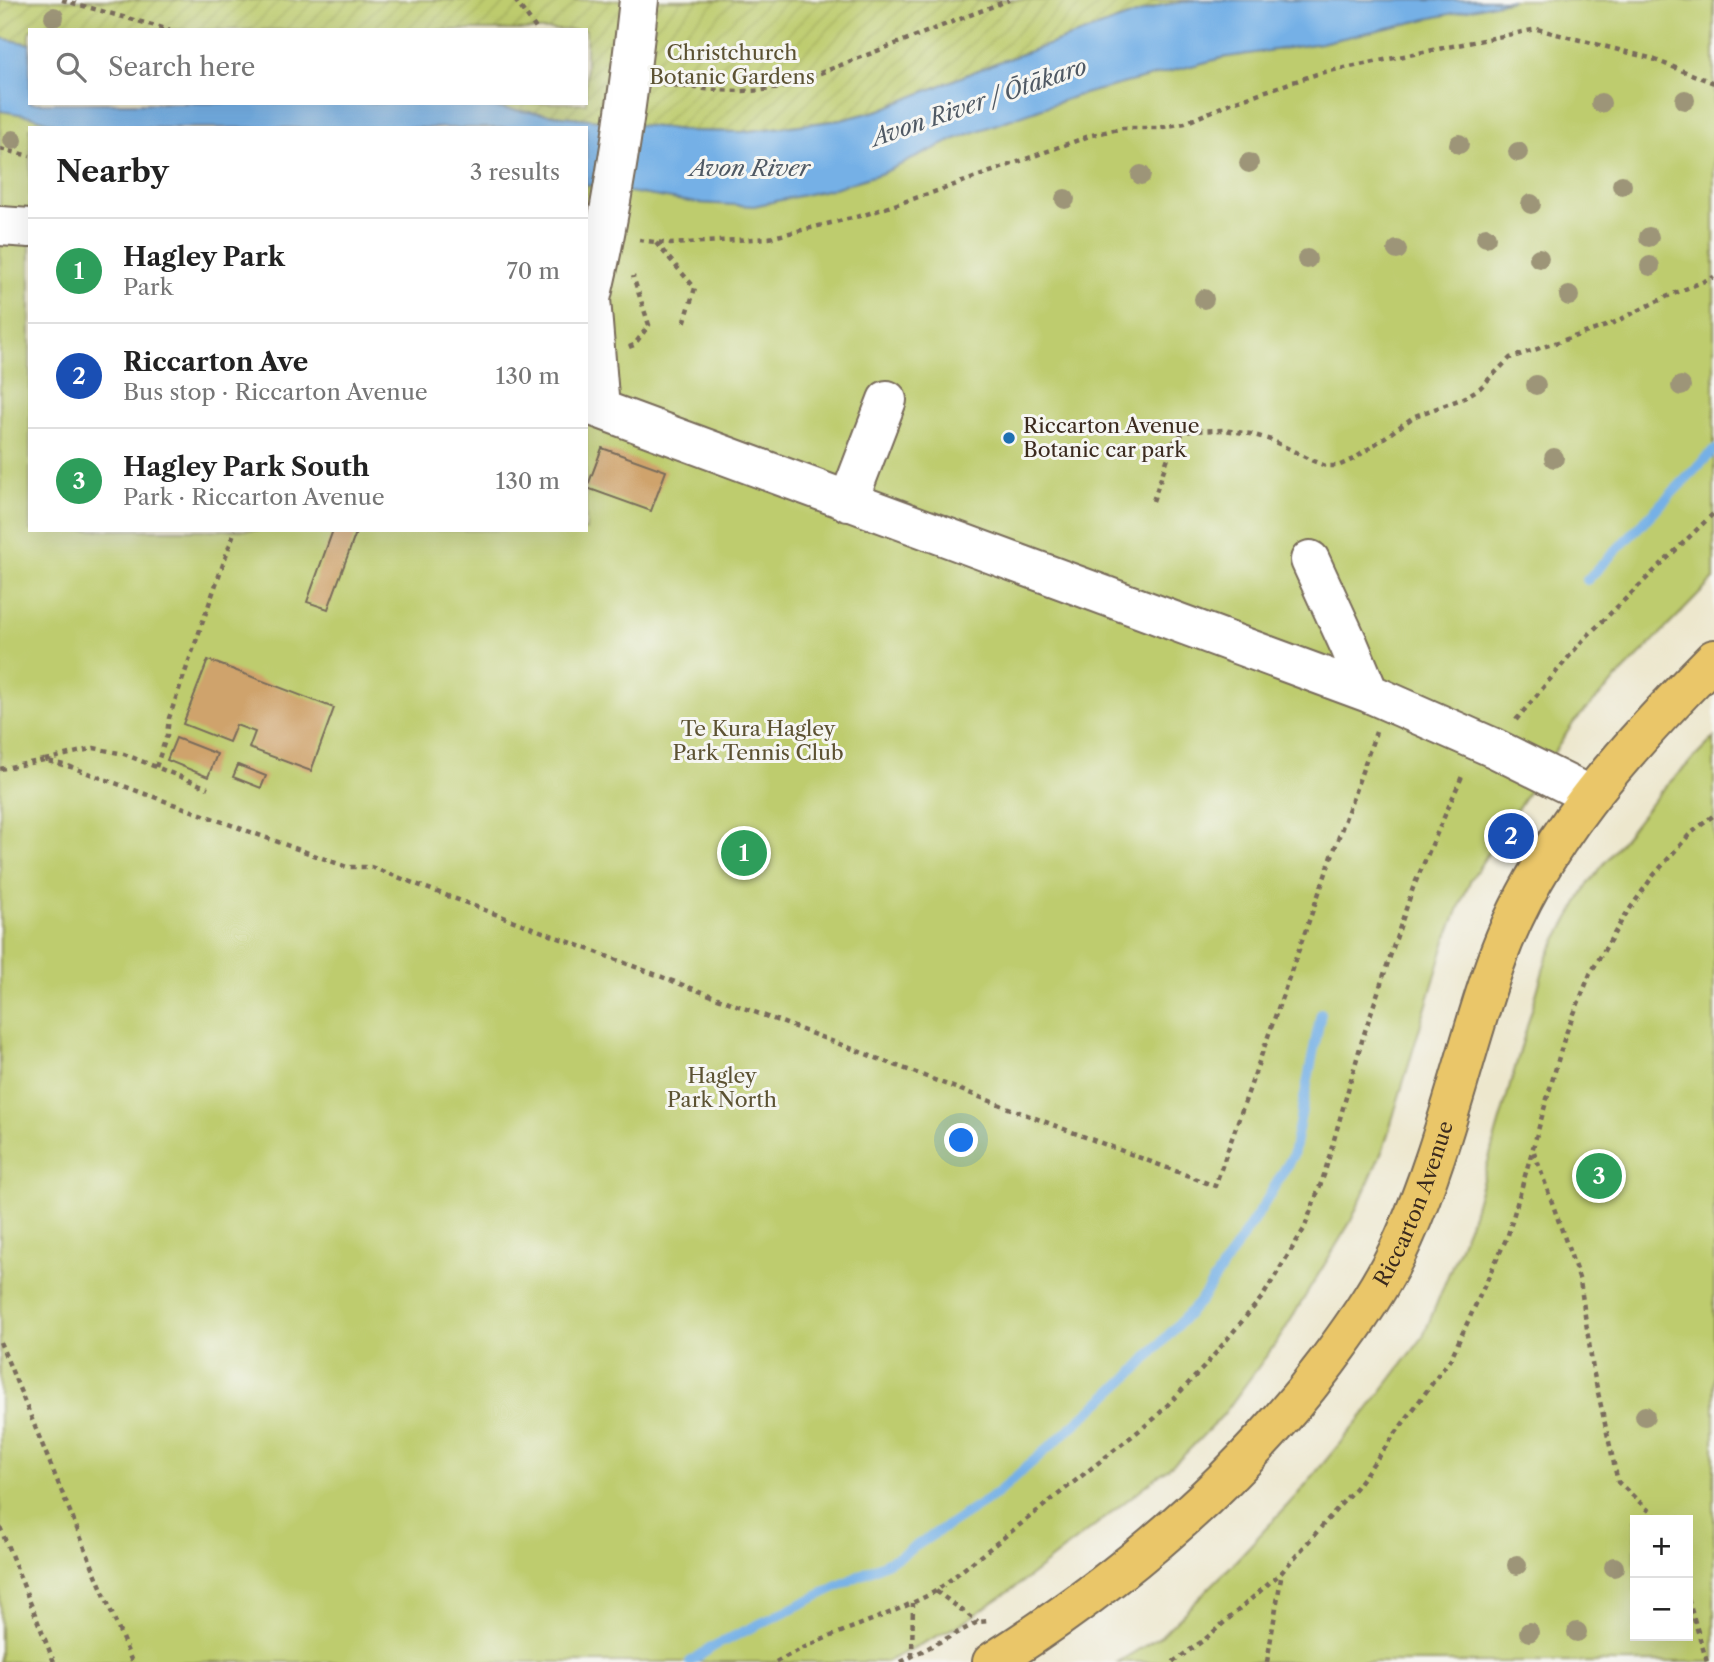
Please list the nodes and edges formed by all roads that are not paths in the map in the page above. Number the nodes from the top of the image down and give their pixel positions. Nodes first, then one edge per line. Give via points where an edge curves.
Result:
1 (639, 0) edge
2 (0, 226) edge
3 (28, 228) edge
4 (589, 301) edge
5 (887, 400) dead end
6 (593, 407) edge
7 (848, 502) junction
8 (1310, 560) dead end
9 (1714, 659) edge
10 (1378, 697) junction
11 (1589, 795) junction
12 (992, 1662) edge

1 - 4 lane via 606,235
2 - 3 lane
4 - 6 lane
5 - 7 lane
6 - 7 lane
7 - 10 lane
8 - 10 lane
9 - 11 main road, Riccarton Avenue
10 - 11 lane
11 - 12 main road, Riccarton Avenue via 1557,840 1516,914 1494,965 1404,1239 1344,1340 1251,1454 1183,1520 1116,1577

